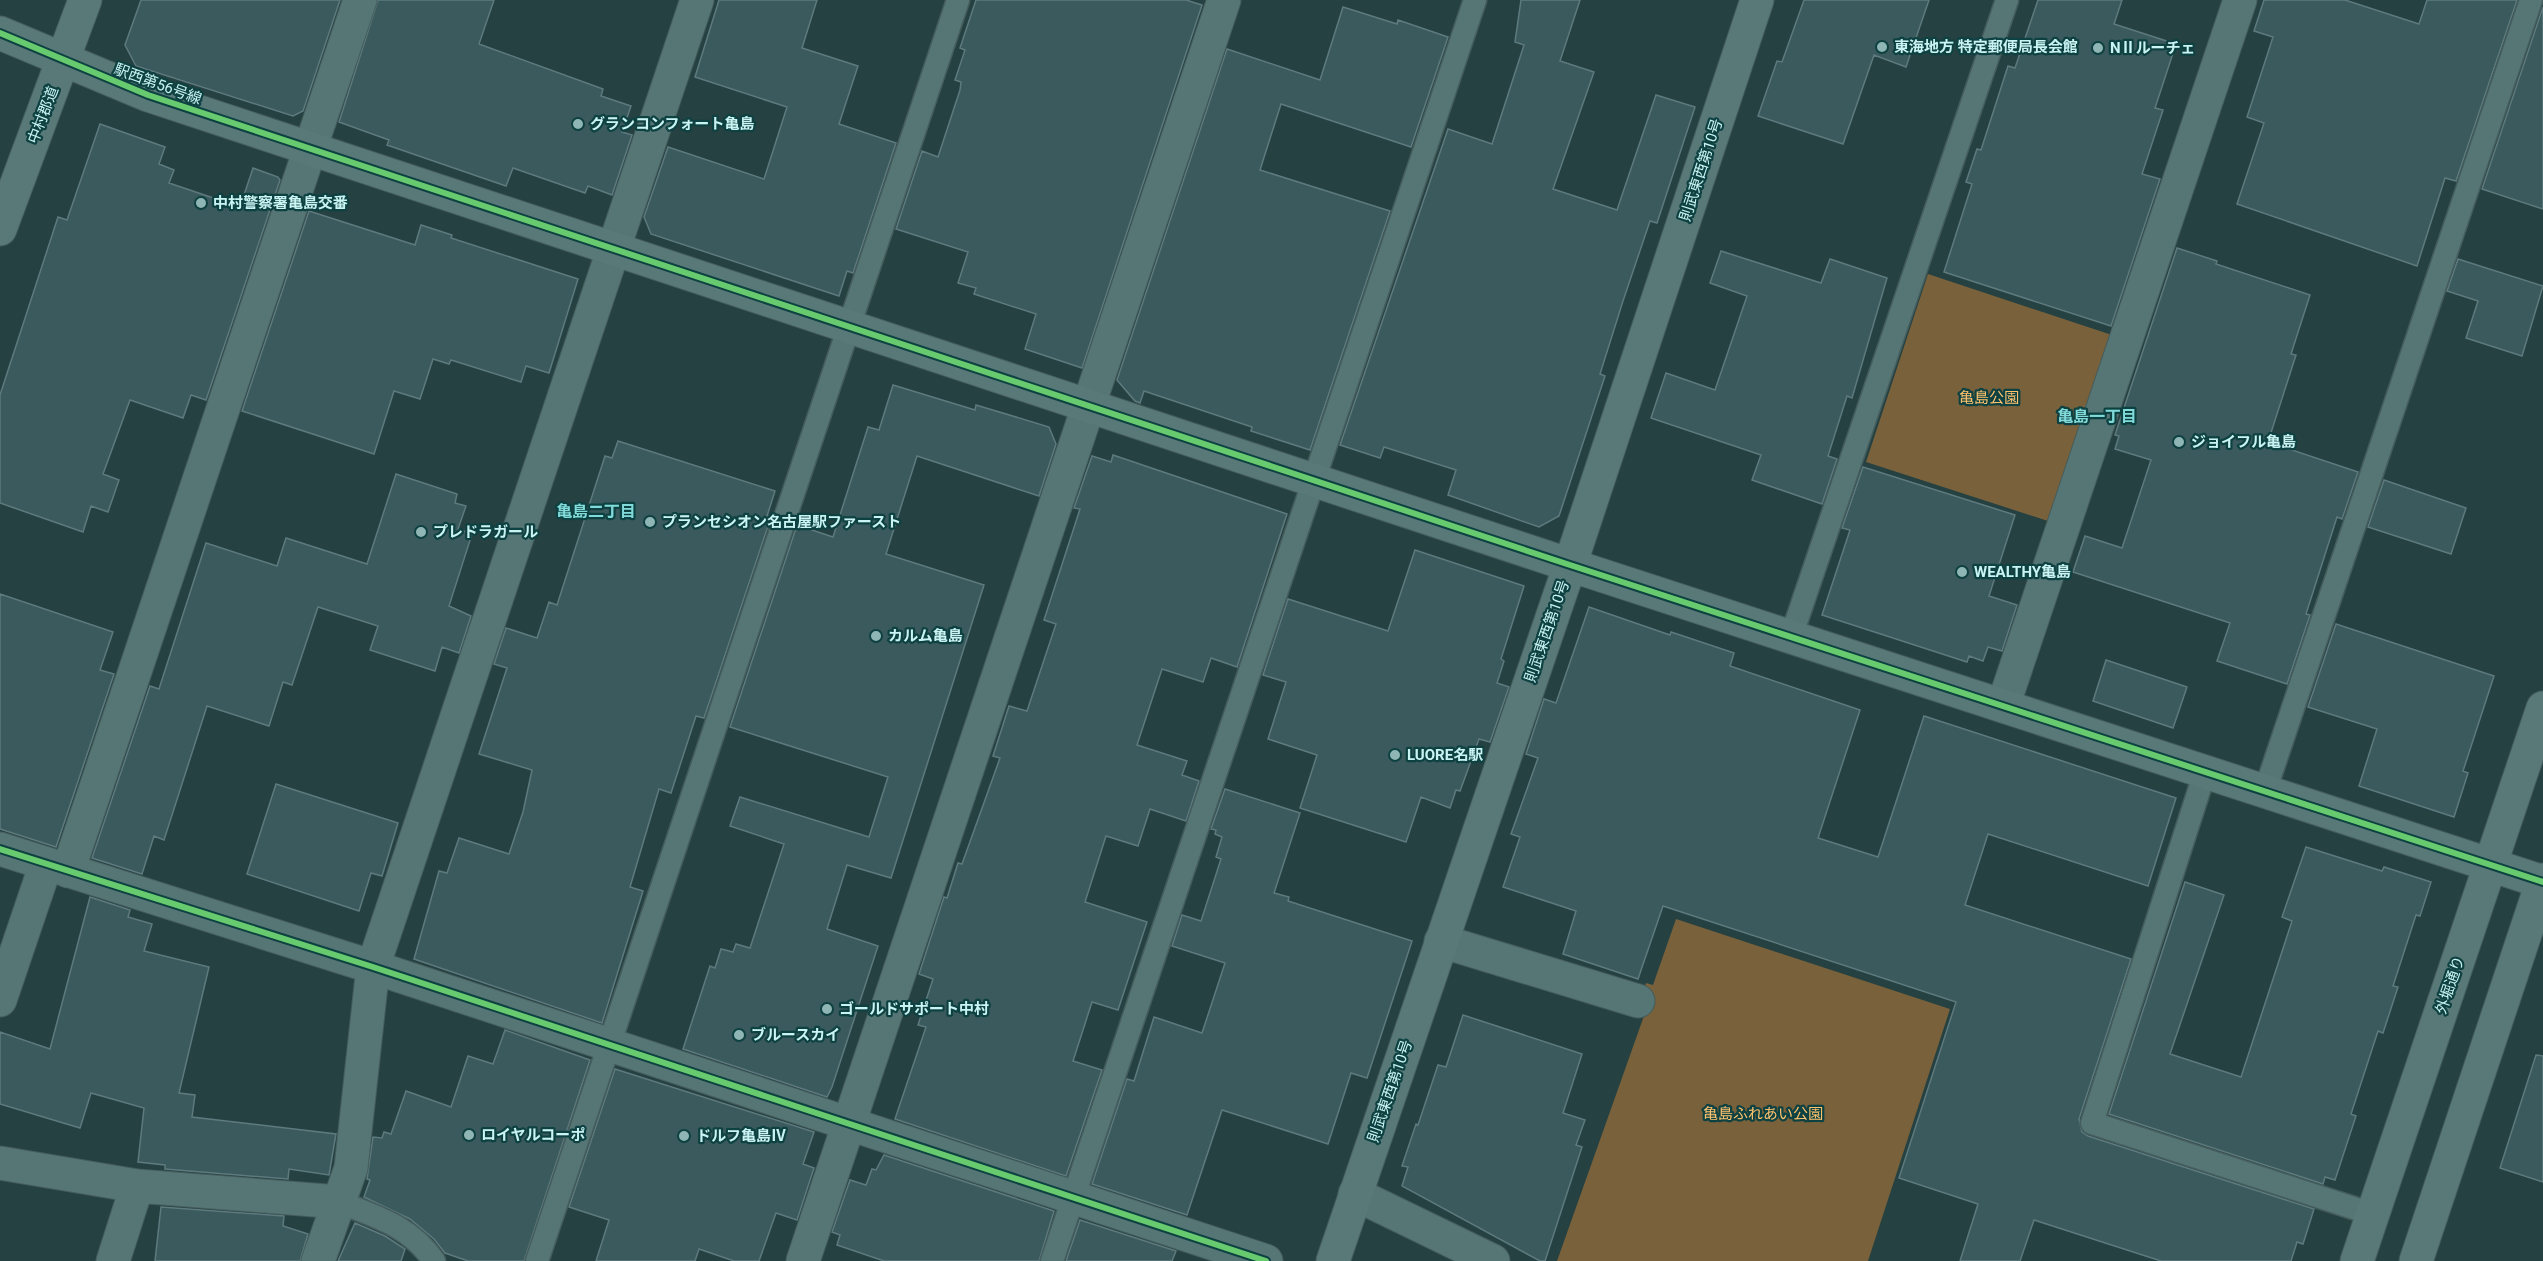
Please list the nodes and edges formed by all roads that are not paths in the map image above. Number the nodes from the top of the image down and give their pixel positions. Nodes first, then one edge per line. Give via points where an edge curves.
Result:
1 (85, 0) edge
2 (360, 0) edge
3 (697, 0) edge
4 (958, 0) edge
5 (1224, 0) edge
6 (1475, 0) edge
7 (1757, 0) edge
8 (2007, 0) edge
9 (2240, 0) edge
10 (2531, 0) edge
11 (0, 33) edge
12 (63, 60) junction
13 (311, 149) junction
14 (0, 229) edge
15 (613, 249) junction
16 (850, 327) junction
17 (1089, 406) junction
18 (1314, 480) junction
19 (1570, 565) junction
20 (1791, 636) junction
21 (2003, 706) junction
22 (2543, 708) edge
23 (2205, 772) junction
24 (2265, 791) junction
25 (0, 849) edge
26 (2491, 865) junction
27 (57, 868) junction
28 (2543, 881) edge
29 (1441, 941) junction
30 (373, 967) junction
31 (0, 1000) edge
32 (1638, 1001) dead end
33 (609, 1045) junction
34 (849, 1124) junction
35 (0, 1163) edge
36 (137, 1186) junction
37 (1355, 1194) junction
38 (1074, 1197) junction
39 (339, 1202) junction
40 (2372, 1214) junction
41 (113, 1261) edge
42 (318, 1261) edge
43 (434, 1261) edge
44 (537, 1261) edge
45 (803, 1261) edge
46 (1052, 1261) edge
47 (1266, 1261) edge
48 (1333, 1261) edge
49 (1492, 1261) edge
50 (2357, 1261) edge
51 (2416, 1261) edge

1 - 12 street, 中村郡道
2 - 13 street
3 - 15 street
4 - 16 lane
5 - 17 street
6 - 18 lane
7 - 19 street, 則武東西第10号
8 - 20 lane
9 - 21 street
10 - 24 lane
11 - 12 street, 駅西第56号線
12 - 13 street, 駅西第56号線 via 148,95
12 - 14 street, 中村郡道
13 - 15 street, 駅西第56号線
13 - 27 street
15 - 16 street, 駅西第56号線
15 - 30 street
16 - 17 street, 駅西第56号線
16 - 33 lane
17 - 18 street, 駅西第56号線
17 - 34 street
18 - 19 street, 駅西第56号線
18 - 38 lane
19 - 20 street, 駅西第56号線
19 - 29 street, 則武東西第10号
20 - 21 street, 駅西第56号線
21 - 23 street, 駅西第56号線
22 - 26 street, 外堀通り
23 - 24 street, 駅西第56号線
23 - 40 lane via 2092,1123
24 - 26 street, 駅西第56号線
25 - 27 street
26 - 28 street, 駅西第56号線
26 - 40 street, 外堀通り
27 - 30 street
27 - 31 street
28 - 51 street
29 - 32 street
29 - 37 street, 則武東西第10号
30 - 33 street
30 - 39 street via 351,1168
33 - 34 street
33 - 44 lane
34 - 38 street
34 - 45 street
35 - 36 street
36 - 39 street
36 - 41 street
37 - 48 street, 則武東西第10号
37 - 49 street
38 - 46 lane
38 - 47 street
39 - 42 street
39 - 43 lane via 404,1229
40 - 50 street, 外堀通り

